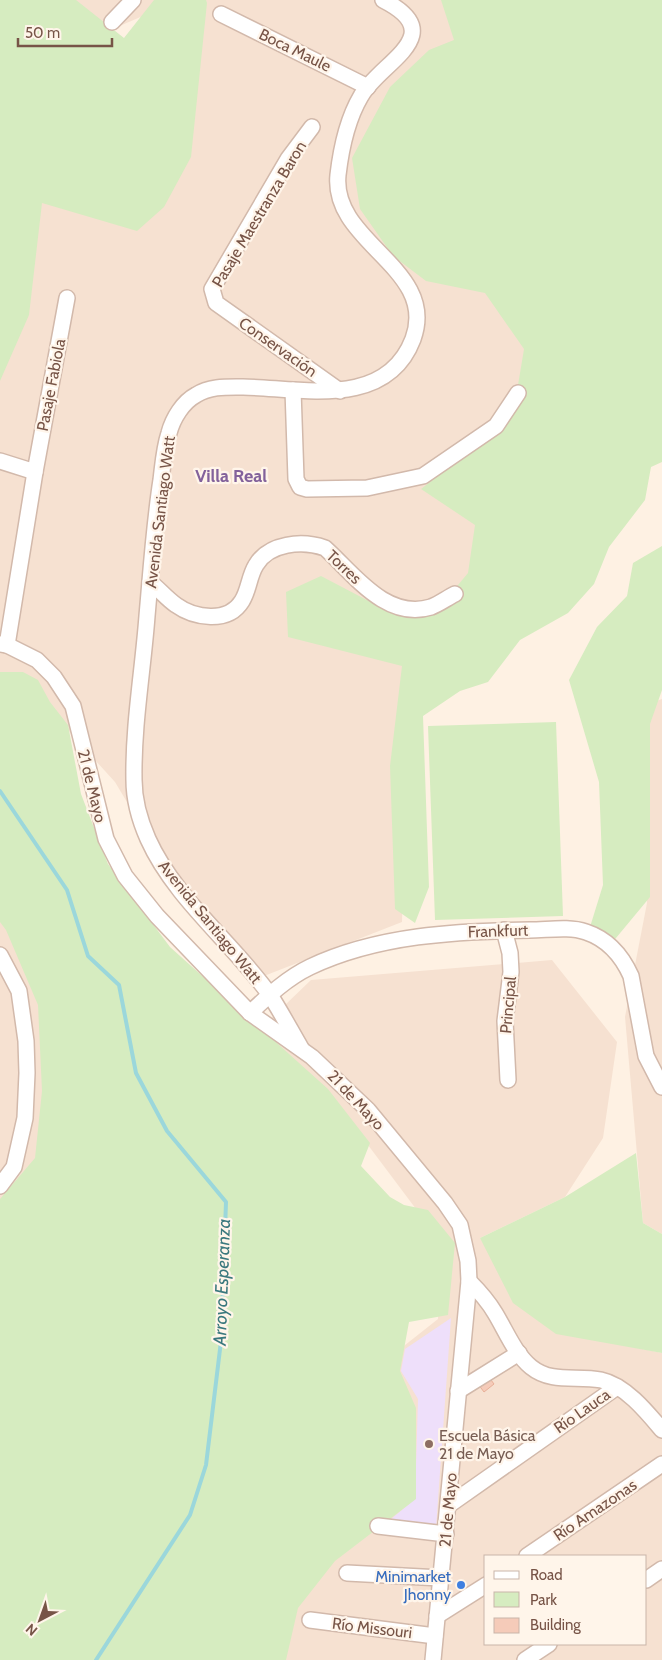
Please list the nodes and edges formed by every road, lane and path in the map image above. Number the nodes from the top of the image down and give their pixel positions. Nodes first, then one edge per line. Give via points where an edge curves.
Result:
1 (133, 0) edge
2 (384, 0) edge
3 (221, 14) dead end
4 (112, 22) dead end
5 (368, 86) junction
6 (312, 127) dead end
7 (67, 298) dead end
8 (216, 303) joint
9 (293, 390) junction
10 (340, 391) junction
11 (518, 393) dead end
12 (0, 461) edge
13 (35, 472) junction
14 (150, 582) junction
15 (454, 594) dead end
16 (148, 603) junction
17 (175, 605) junction
18 (4, 638) edge
19 (504, 930) junction
20 (0, 955) edge
21 (269, 995) junction
22 (250, 1013) junction
23 (301, 1048) junction
24 (508, 1080) dead end
25 (662, 1087) edge
26 (0, 1186) edge
27 (468, 1281) junction
28 (519, 1353) junction
29 (617, 1387) junction
30 (458, 1391) junction
31 (662, 1430) edge
32 (662, 1464) edge
33 (449, 1505) junction
34 (378, 1526) dead end
35 (446, 1534) junction
36 (528, 1555) edge
37 (662, 1569) edge
38 (347, 1573) dead end
39 (441, 1578) junction
40 (647, 1579) edge
41 (484, 1585) edge
42 (437, 1616) junction
43 (310, 1620) dead end
44 (435, 1636) junction
45 (548, 1645) edge
46 (433, 1660) edge
47 (525, 1660) edge

1 - 4 street
2 - 5 street, Avenida Santiago Watt via 407,15 411,35 401,56
3 - 5 street, Boca Maule
5 - 10 street, Avenida Santiago Watt via 356,106 342,149 338,192 342,208 355,228 403,278 415,300 417,317 413,339 402,359 385,375 366,386
6 - 8 street, Pasaje Maestranza Baron via 288,159 212,289
7 - 13 street, Pasaje Fabiola
8 - 10 street, Conservación
9 - 10 street, Avenida Santiago Watt
9 - 11 street via 296,479 300,487 308,489 367,488 423,476 496,426
9 - 14 street, Avenida Santiago Watt via 222,387 194,396 178,412 169,432 162,469
12 - 13 street
13 - 18 street, Pasaje Fabiola
14 - 16 street, Avenida Santiago Watt
14 - 17 street, Torres
15 - 17 street, Torres via 430,607 407,608 382,602 324,548 301,544 264,554 255,567 241,603 233,610 214,617 201,616
16 - 17 street, Torres
16 - 21 street, Avenida Santiago Watt via 136,720 134,782 142,822 148,839 168,872
18 - 22 street, 21 de Mayo via 37,660 54,677 73,706 106,839 125,876 157,916
19 - 21 street, Frankfurt via 422,937 358,950 312,966
19 - 24 street, Principal via 511,972 505,1021
19 - 25 street, Frankfurt via 574,929 599,937 618,953 631,976 646,1056
20 - 26 street via 19,992 27,1073 25,1118 14,1167
21 - 22 street, Frankfurt
21 - 23 street, Avenida Santiago Watt
22 - 23 street, 21 de Mayo
23 - 27 street, 21 de Mayo via 368,1110 453,1213 465,1241
27 - 28 street via 495,1312
27 - 30 street, 21 de Mayo
28 - 29 street via 530,1366 550,1376 602,1380
28 - 30 street
29 - 31 street
29 - 33 street, Río Lauca
30 - 33 street, 21 de Mayo
32 - 36 street, Río Amazonas
33 - 35 street, 21 de Mayo
34 - 35 street
35 - 39 street, 21 de Mayo
37 - 40 street
38 - 39 street
39 - 42 street, 21 de Mayo
41 - 42 street
42 - 44 street, 21 de Mayo
43 - 44 street, Río Missouri
44 - 46 street, 21 de Mayo
45 - 47 street

